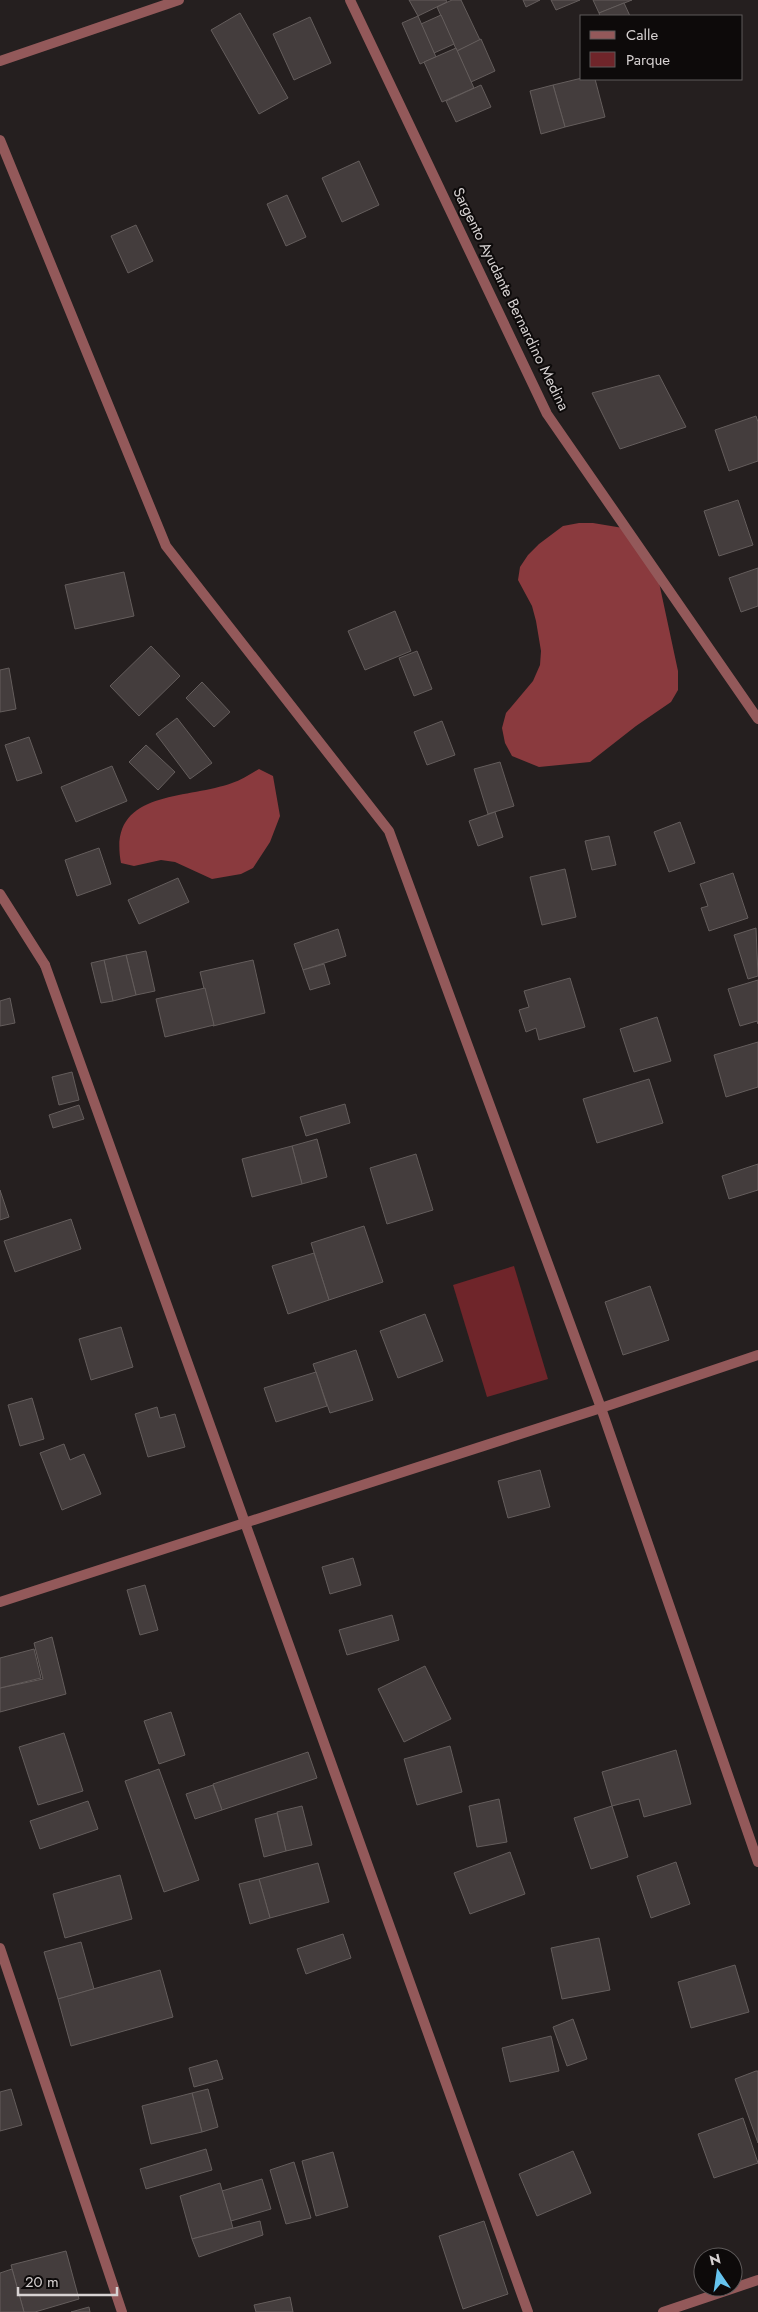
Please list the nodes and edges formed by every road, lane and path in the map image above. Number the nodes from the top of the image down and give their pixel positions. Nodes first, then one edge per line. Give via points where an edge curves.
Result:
1 (179, 0) edge
2 (350, 0) edge
3 (0, 61) edge
4 (0, 140) edge
5 (758, 719) edge
6 (0, 894) edge
7 (758, 1355) edge
8 (601, 1408) junction
9 (245, 1523) junction
10 (0, 1602) edge
11 (758, 1862) edge
12 (0, 1948) edge
13 (758, 2280) edge
14 (122, 2312) edge
15 (528, 2312) edge
16 (663, 2312) edge

1 - 3 street
2 - 5 street, Sargento Ayudante Bernardino Medina via 547,414
4 - 8 street via 166,546 389,831
6 - 9 street via 46,965
7 - 8 street
8 - 9 street
8 - 11 street
9 - 10 street
9 - 15 street
12 - 14 street
13 - 16 street

